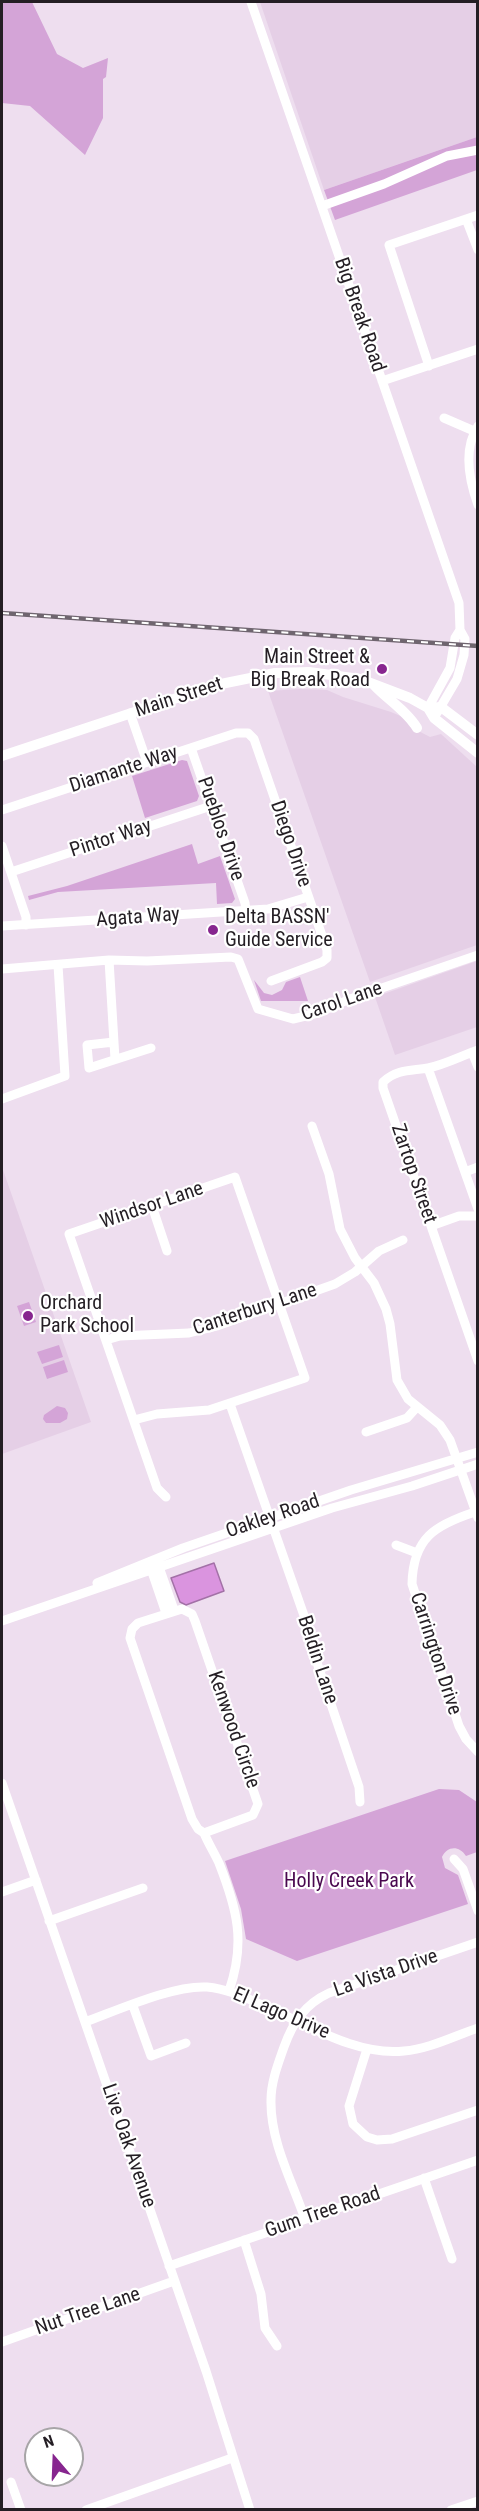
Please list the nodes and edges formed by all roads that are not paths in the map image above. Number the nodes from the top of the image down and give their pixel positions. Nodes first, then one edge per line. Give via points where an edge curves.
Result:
1 (251, 2) edge
2 (477, 150) edge
3 (322, 206) junction
4 (477, 215) edge
5 (466, 219) junction
6 (477, 250) edge
7 (477, 348) edge
8 (429, 366) junction
9 (382, 381) junction
10 (444, 418) dead end
11 (476, 429) edge
12 (477, 504) edge
13 (460, 630) junction
14 (371, 683) junction
15 (441, 707) junction
16 (428, 708) junction
17 (130, 713) junction
18 (434, 718) junction
19 (417, 728) dead end
20 (248, 733) joint
21 (477, 735) edge
22 (191, 748) junction
23 (477, 753) edge
24 (2, 756) edge
25 (147, 762) junction
26 (211, 806) junction
27 (2, 810) edge
28 (2, 846) edge
29 (11, 872) junction
30 (308, 897) junction
31 (246, 911) junction
32 (26, 925) junction
33 (2, 926) edge
34 (477, 955) edge
35 (110, 960) junction
36 (58, 965) junction
37 (2, 969) edge
38 (271, 981) dead end
39 (114, 1042) junction
40 (151, 1048) dead end
41 (475, 1051) edge
42 (116, 1059) junction
43 (477, 1067) edge
44 (428, 1068) junction
45 (2, 1099) edge
46 (312, 1126) dead end
47 (477, 1167) edge
48 (465, 1172) junction
49 (152, 1206) junction
50 (477, 1209) edge
51 (477, 1216) edge
52 (431, 1226) junction
53 (403, 1240) dead end
54 (166, 1251) dead end
55 (361, 1266) junction
56 (279, 1304) junction
57 (106, 1340) junction
58 (477, 1361) edge
59 (230, 1404) junction
60 (417, 1407) junction
61 (134, 1420) junction
62 (366, 1432) dead end
63 (477, 1452) edge
64 (457, 1458) junction
65 (477, 1464) edge
66 (461, 1469) junction
67 (166, 1497) dead end
68 (476, 1515) edge
69 (269, 1518) junction
70 (273, 1529) junction
71 (396, 1545) dead end
72 (417, 1553) junction
73 (154, 1565) junction
74 (170, 1612) junction
75 (2, 1621) edge
76 (477, 1752) edge
77 (2, 1783) edge
78 (360, 1802) dead end
79 (204, 1833) junction
80 (454, 1859) dead end
81 (36, 1880) junction
82 (143, 1888) dead end
83 (2, 1892) edge
84 (477, 1911) edge
85 (49, 1921) junction
86 (477, 1942) edge
87 (229, 1990) junction
88 (133, 2006) junction
89 (297, 2020) junction
90 (85, 2022) junction
91 (477, 2028) edge
92 (186, 2043) dead end
93 (367, 2049) junction
94 (477, 2110) edge
95 (477, 2160) edge
96 (424, 2178) junction
97 (305, 2219) junction
98 (244, 2240) junction
99 (452, 2259) dead end
100 (169, 2266) junction
101 (174, 2281) junction
102 (2, 2342) edge
103 (277, 2346) dead end
104 (232, 2458) junction
105 (11, 2482) dead end
106 (477, 2501) edge
107 (21, 2510) edge
108 (86, 2510) edge
109 (250, 2510) edge
110 (451, 2510) edge

1 - 3 street, Big Break Road
2 - 3 street via 447,156
3 - 9 street, Big Break Road
4 - 5 street
5 - 6 street
5 - 8 street via 389,245
7 - 8 street
8 - 9 street
9 - 13 street, Big Break Road via 459,603
10 - 11 street
11 - 12 street via 468,462
13 - 15 street, Big Break Road via 465,639 462,665
13 - 16 street, Big Break Road via 450,668
14 - 16 main road, Main Street
14 - 17 main road, Main Street via 309,672 275,674 216,685
14 - 19 main road via 406,712
15 - 16 main road, Main Street
15 - 18 street, Big Break Road
15 - 21 main road
16 - 18 main road
17 - 24 main road, Main Street
17 - 25 street
18 - 23 main road
20 - 22 street, Diamante Way
20 - 30 street, Diego Drive via 254,740
22 - 25 street, Diamante Way
22 - 26 street, Pueblos Drive
25 - 27 street, Diamante Way
26 - 29 street, Pintor Way
26 - 31 street, Pueblos Drive
28 - 29 street
29 - 32 street
30 - 31 street, Agata Way
30 - 38 street, Diego Drive via 327,958 316,966
31 - 32 street, Agata Way
32 - 33 street, Agata Way
34 - 35 street, Carol Lane via 318,1014 293,1019 258,1010 238,959
35 - 36 street, Carol Lane
35 - 39 street
36 - 37 street, Carol Lane
36 - 45 street via 64,1076
39 - 42 street
39 - 42 street via 87,1044 89,1068
40 - 42 street
41 - 43 street
41 - 44 street, Zartop Street
44 - 48 street
44 - 52 street, Zartop Street via 399,1072 383,1082 383,1088
46 - 55 street via 329,1174 340,1229
47 - 48 street
48 - 50 street
49 - 54 street
49 - 56 street, Windsor Lane via 235,1177
49 - 57 street, Windsor Lane via 69,1234
51 - 52 street via 459,1216
52 - 58 street, Zartop Street
53 - 55 street, Canterbury Lane via 379,1251
55 - 56 street, Canterbury Lane via 335,1284
55 - 60 street via 386,1309 397,1380
56 - 57 street, Canterbury Lane via 189,1333
56 - 59 street via 305,1378
57 - 61 street
59 - 61 street
59 - 69 street, Beldin Lane
60 - 62 street via 407,1418
60 - 64 street via 446,1433
61 - 67 street via 157,1488
63 - 64 street, Oakley Road
64 - 66 street
64 - 69 street, Oakley Road
65 - 66 street, Oakley Road
66 - 68 street
66 - 70 street, Oakley Road
68 - 72 street, Carrington Drive via 434,1530
69 - 70 street, Beldin Lane
69 - 73 street, Oakley Road
70 - 73 street, Oakley Road
70 - 78 street, Beldin Lane via 359,1787
71 - 72 street
72 - 76 street, Carrington Drive via 412,1570 414,1593 459,1726
73 - 74 street
73 - 75 street, Oakley Road
74 - 79 street via 134,1626 130,1638 192,1819
74 - 79 street, Kenwood Circle via 187,1610 195,1621 258,1804 253,1815
77 - 81 street, Live Oak Avenue
79 - 87 street via 237,1915 239,1952
80 - 84 street via 463,1869
81 - 83 street
81 - 85 street, Live Oak Avenue
82 - 85 street
85 - 90 street, Live Oak Avenue
86 - 89 street, La Vista Drive via 329,1993 312,2002
87 - 88 street, El Lago Drive via 190,1988
87 - 89 street, El Lago Drive
88 - 90 street, El Lago Drive
88 - 92 street via 151,2056
89 - 93 street, El Lago Drive
89 - 97 street, La Vista Drive via 276,2071 271,2100 274,2130
90 - 100 street, Live Oak Avenue
91 - 93 street, El Lago Drive via 405,2051
93 - 94 street via 349,2106 353,2124 367,2137 392,2139
95 - 96 street, Gum Tree Road
96 - 97 street, Gum Tree Road
96 - 99 street
97 - 98 street, Gum Tree Road
98 - 100 street, Gum Tree Road
98 - 103 street via 261,2294 265,2328
100 - 101 street, Live Oak Avenue
101 - 102 street, Nut Tree Lane
101 - 104 street, Live Oak Avenue via 224,2422
104 - 108 street
104 - 109 street, Live Oak Avenue
105 - 107 street
106 - 110 street

